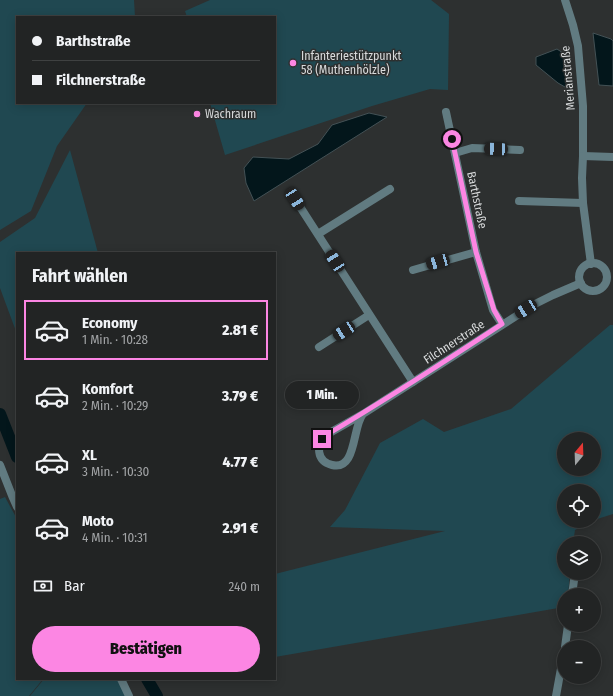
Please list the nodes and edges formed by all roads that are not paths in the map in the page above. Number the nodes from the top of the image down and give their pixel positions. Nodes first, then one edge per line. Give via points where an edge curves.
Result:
1 (565, 0) edge
2 (446, 112) dead end
3 (520, 150) dead end
4 (455, 153) junction
5 (583, 156) junction
6 (613, 157) edge
7 (390, 189) dead end
8 (295, 199) dead end
9 (519, 201) dead end
10 (583, 203) junction
11 (318, 234) junction
12 (476, 252) junction
13 (591, 264) junction
14 (413, 270) dead end
15 (610, 276) edge
16 (581, 283) junction
17 (369, 315) junction
18 (502, 324) junction
19 (319, 347) dead end
20 (413, 382) junction
21 (363, 414) junction
22 (0, 466) edge
23 (16, 505) edge
24 (121, 680) edge
25 (558, 684) edge
26 (129, 696) edge
27 (556, 696) edge

1 - 5 street, Merianstraße via 578,46 583,106
2 - 4 street, Barthstraße
3 - 4 street via 472,148
4 - 12 street, Barthstraße
5 - 6 street
5 - 10 street, Merianstraße
7 - 11 street
8 - 11 street
9 - 10 street
10 - 13 street, Merianstraße
11 - 17 street
12 - 14 street
12 - 18 street, Barthstraße via 494,310
13 - 15 street via 600,266
13 - 16 street via 583,268
15 - 16 street via 605,285 598,290 589,290
16 - 18 street, Filchnerstraße
17 - 19 street
17 - 20 street
18 - 20 street, Filchnerstraße
20 - 21 street, Filchnerstraße
21 - 21 street, Filchnerstraße via 322,439 319,454 325,462 335,465 349,458 358,423
22 - 23 street
24 - 26 street
25 - 27 street

